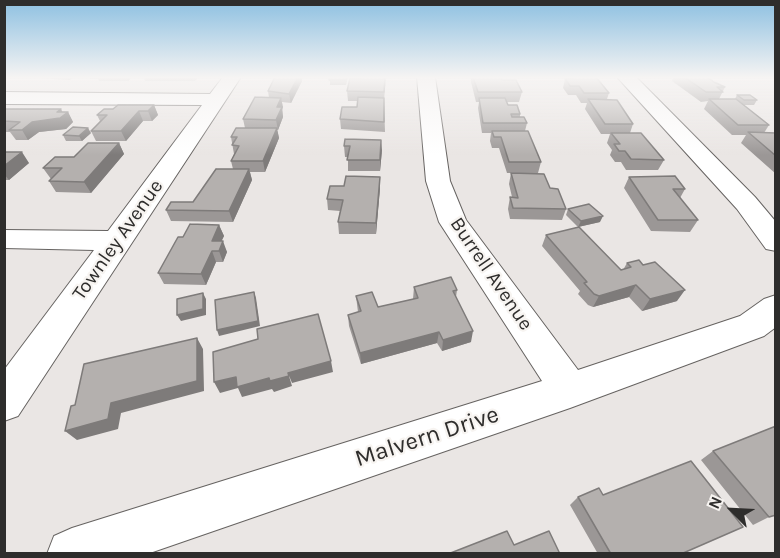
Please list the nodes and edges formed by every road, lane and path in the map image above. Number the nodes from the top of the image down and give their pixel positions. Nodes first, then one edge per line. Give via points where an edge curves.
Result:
1 (214, 103) edge
2 (429, 103) edge
3 (652, 103) edge
4 (4, 239) edge
5 (118, 241) junction
6 (776, 243) edge
7 (776, 308) edge
8 (570, 390) junction
9 (4, 403) edge
10 (72, 554) edge

1 - 5 street, Townley Avenue
2 - 8 street, Burrell Avenue via 438,181 453,222
3 - 6 street via 746,203
4 - 5 street
5 - 9 street, Townley Avenue
7 - 8 street, Malvern Drive via 752,326
8 - 10 street, Malvern Drive

